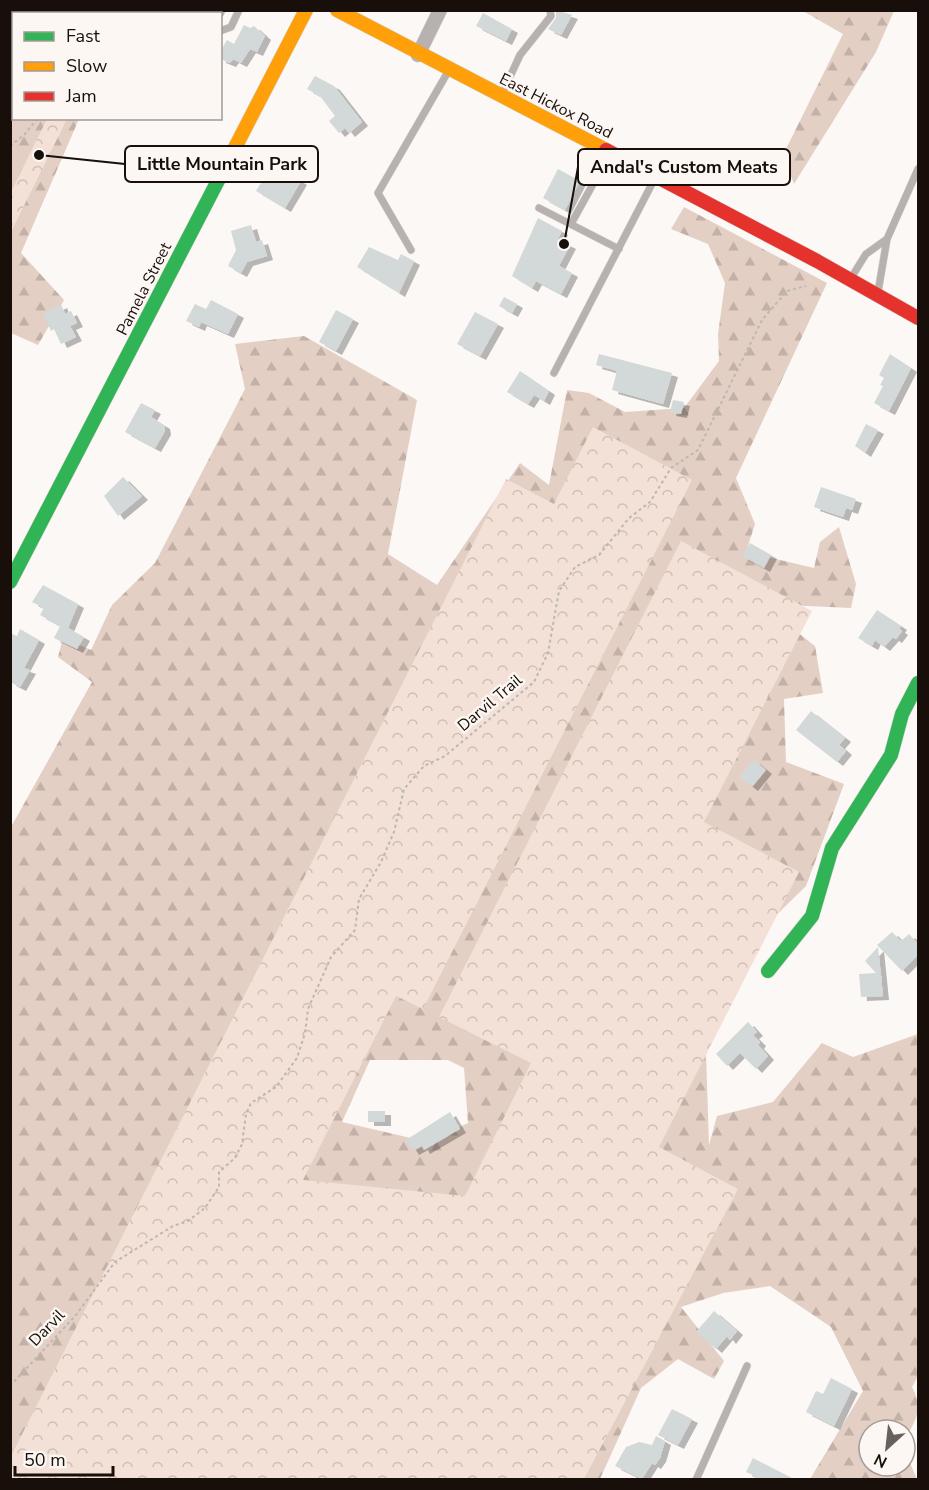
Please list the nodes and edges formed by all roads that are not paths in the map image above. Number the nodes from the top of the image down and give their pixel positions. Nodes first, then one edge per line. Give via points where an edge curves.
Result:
1 (239, 10) edge
2 (306, 10) edge
3 (337, 10) edge
4 (440, 10) edge
5 (550, 10) edge
6 (222, 31) edge
7 (418, 54) junction
8 (449, 70) junction
9 (501, 97) junction
10 (610, 152) junction
11 (918, 169) edge
12 (656, 176) junction
13 (539, 208) dead end
14 (571, 224) junction
15 (888, 239) junction
16 (619, 249) junction
17 (411, 250) dead end
18 (850, 279) junction
19 (878, 295) junction
20 (918, 318) edge
21 (554, 373) dead end
22 (10, 582) edge
23 (918, 683) edge
24 (768, 970) dead end
25 (747, 1366) dead end
26 (696, 1479) edge

1 - 6 lane via 231,27
2 - 22 street, Pamela Street
3 - 7 street, East Hickox Road
4 - 7 street
5 - 9 lane via 551,16 520,55
7 - 8 street, East Hickox Road
8 - 9 street, East Hickox Road
8 - 17 lane via 378,193
9 - 10 street, East Hickox Road
10 - 12 street, East Hickox Road
10 - 14 lane
11 - 15 lane
12 - 16 lane
12 - 18 street, East Hickox Road
13 - 14 lane
14 - 16 lane
15 - 18 lane via 866,254
15 - 19 lane
16 - 21 lane
18 - 19 street, East Hickox Road
19 - 20 street, East Hickox Road
23 - 24 street via 902,714 891,755 832,848 812,916
25 - 26 lane

